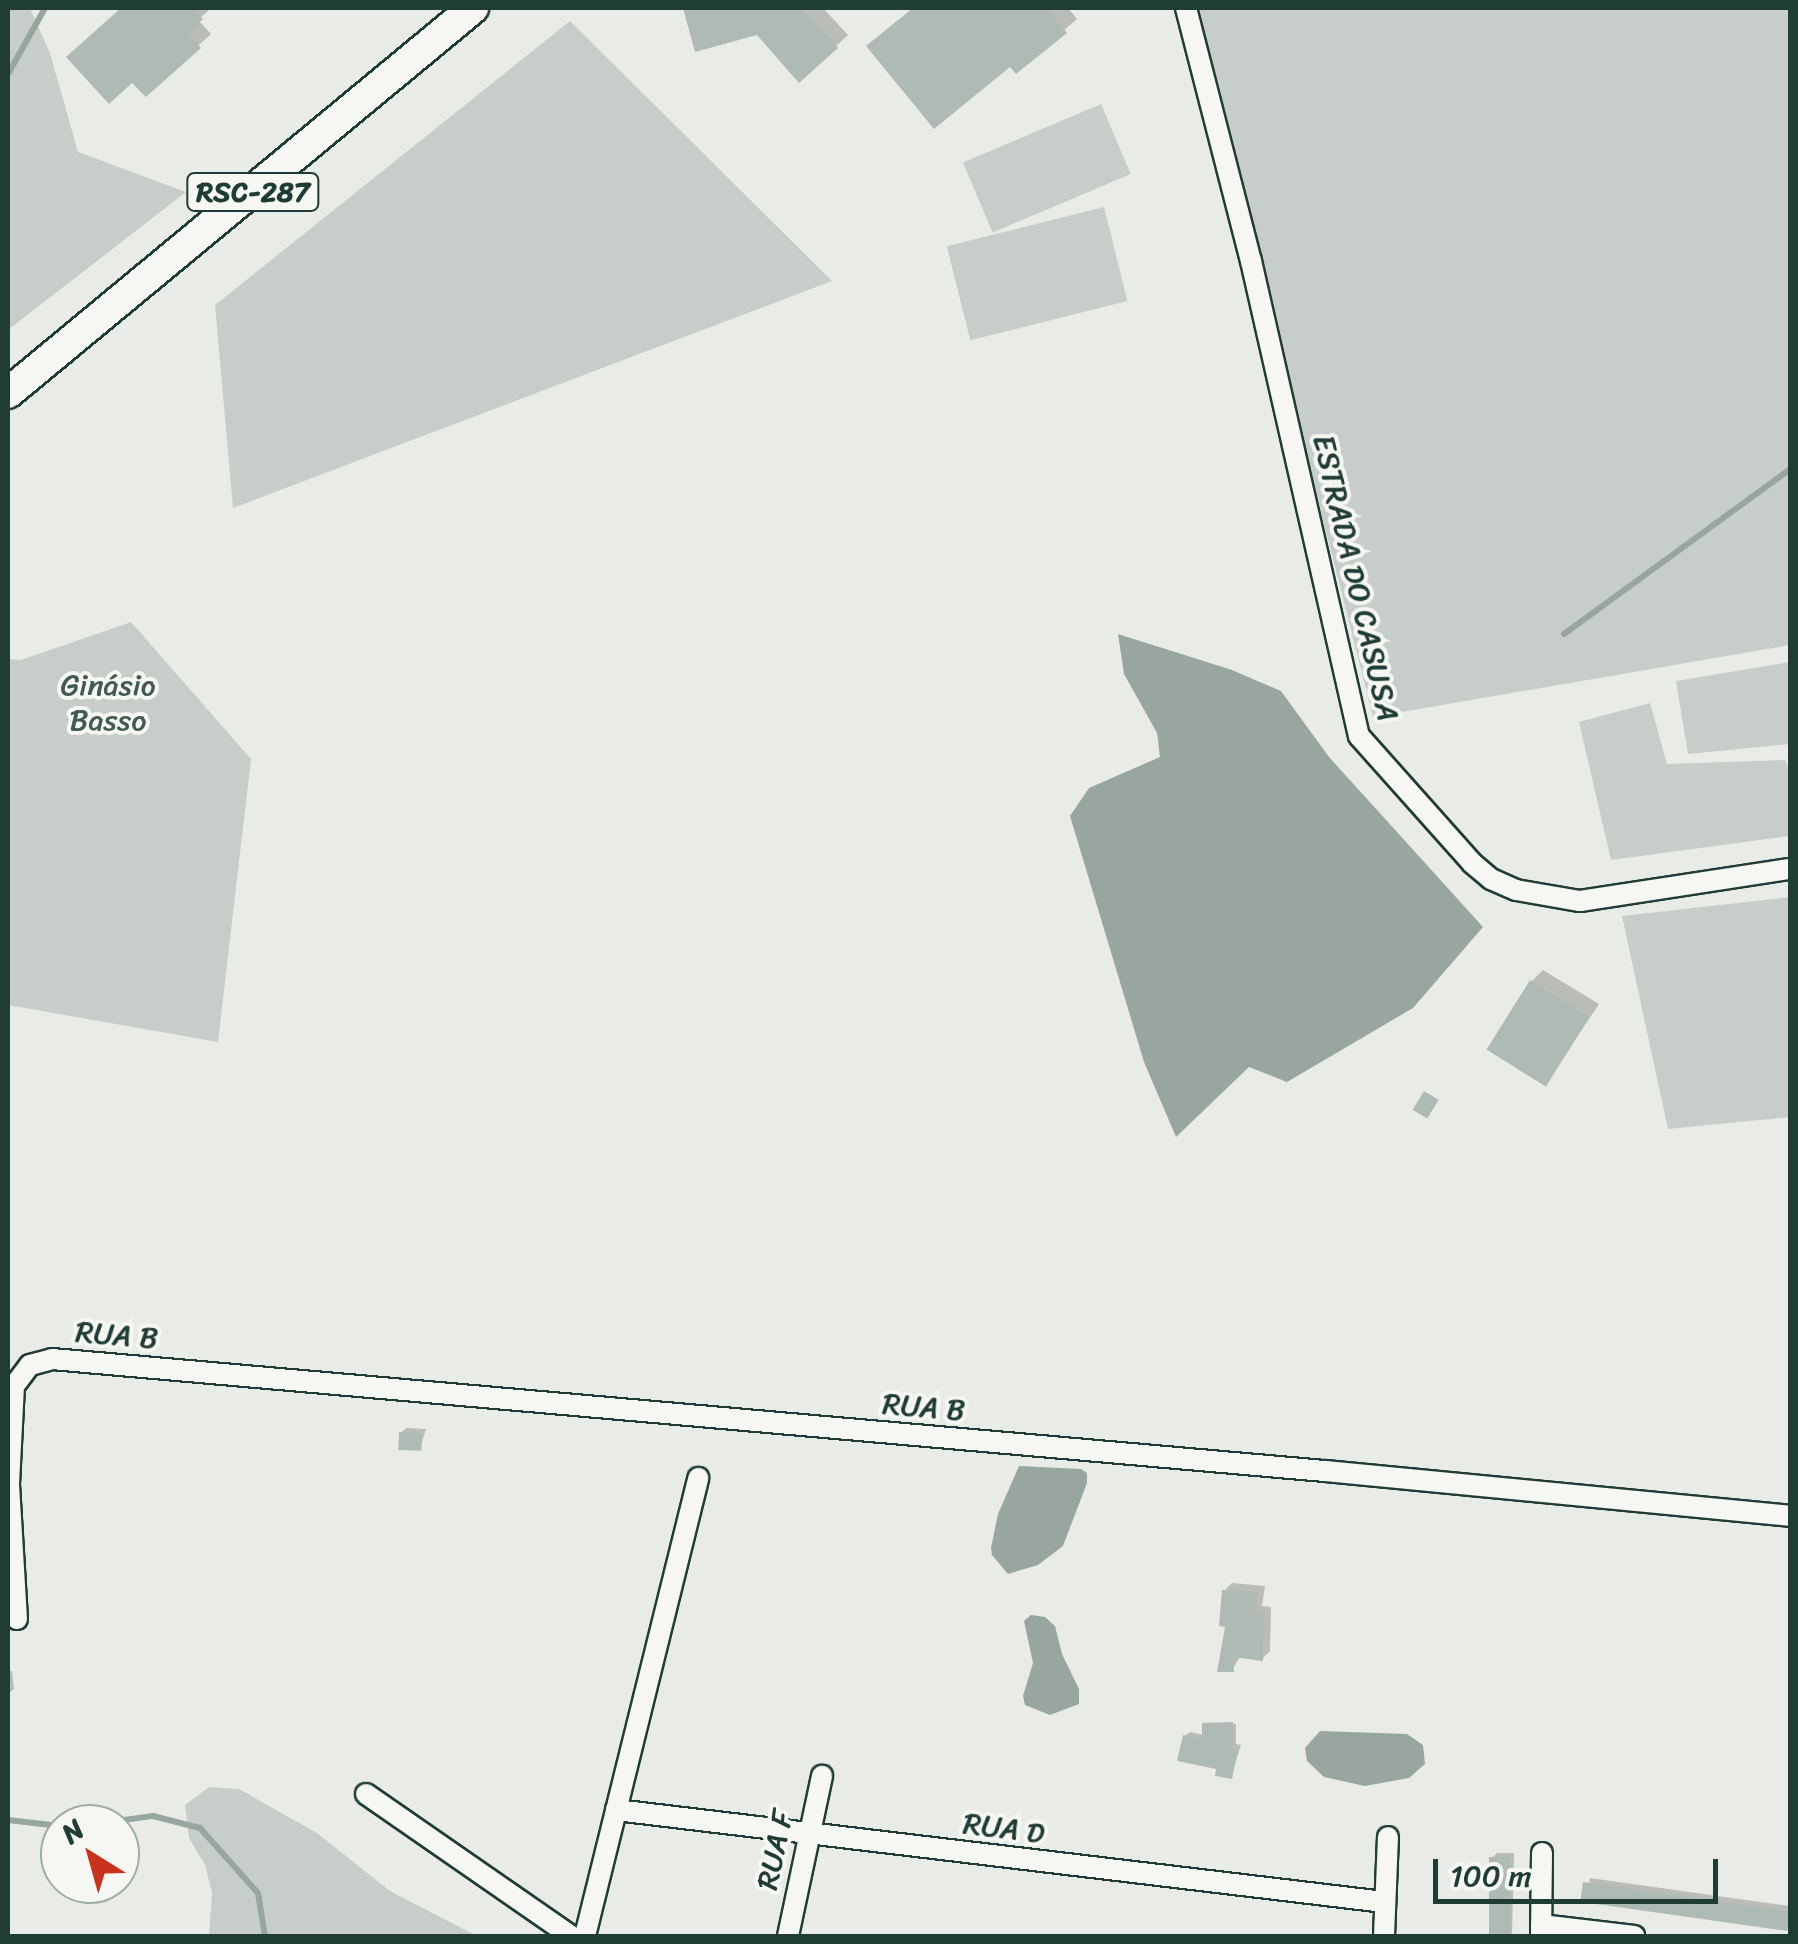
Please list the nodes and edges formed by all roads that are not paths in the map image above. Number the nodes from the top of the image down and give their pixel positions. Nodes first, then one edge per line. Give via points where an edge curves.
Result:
1 (473, 8) edge
2 (1186, 8) edge
3 (8, 393) edge
4 (1790, 869) edge
5 (698, 1478) dead end
6 (1790, 1516) edge
7 (17, 1619) dead end
8 (822, 1776) dead end
9 (366, 1794) dead end
10 (616, 1810) junction
11 (808, 1836) junction
12 (1388, 1837) dead end
13 (1542, 1853) dead end
14 (1384, 1902) junction
15 (1540, 1930) edge
16 (571, 1936) edge
17 (585, 1936) edge
18 (788, 1936) edge
19 (1384, 1936) edge
20 (1634, 1936) edge

1 - 3 highway, RSC-287
2 - 4 street, ESTRADA DO CASUSA via 1256,280 1359,736 1472,862 1516,890 1580,901
5 - 10 street
6 - 7 street, RUA B via 52,1359 30,1366 14,1386 10,1484
8 - 11 street, RUA F
9 - 16 street
10 - 11 street, RUA D
10 - 17 street
11 - 14 street, RUA D
11 - 18 street, RUA F
12 - 14 street
13 - 15 street
14 - 19 street
15 - 20 street

